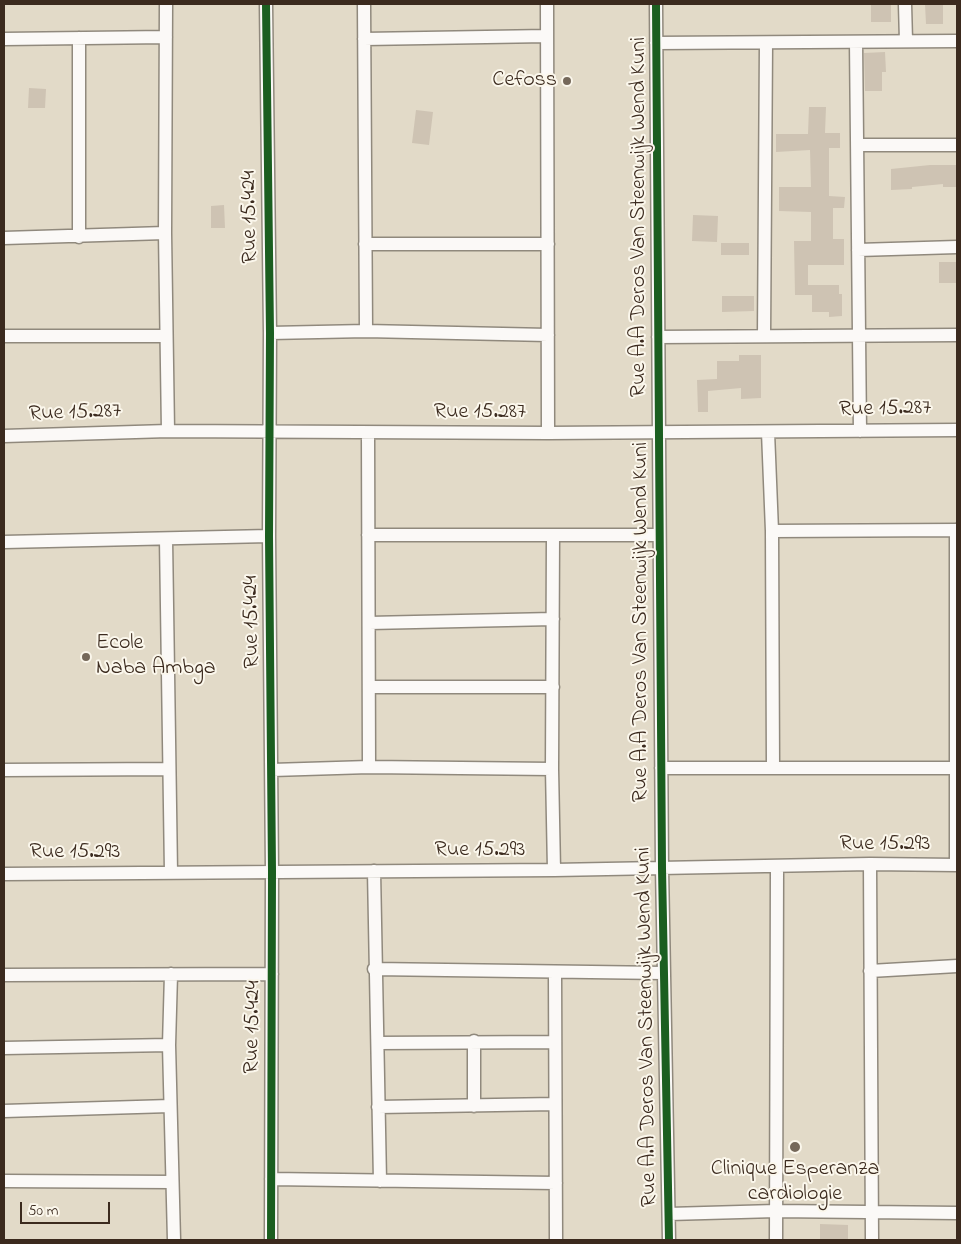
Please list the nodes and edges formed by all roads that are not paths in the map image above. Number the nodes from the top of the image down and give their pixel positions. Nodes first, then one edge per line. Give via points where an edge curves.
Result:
1 (166, 4) edge
2 (266, 4) edge
3 (364, 4) edge
4 (547, 4) edge
5 (656, 4) edge
6 (905, 4) edge
7 (547, 36) junction
8 (166, 37) junction
9 (79, 38) junction
10 (4, 39) edge
11 (364, 39) junction
12 (906, 41) junction
13 (957, 41) edge
14 (856, 42) junction
15 (656, 43) junction
16 (766, 43) junction
17 (857, 145) junction
18 (957, 145) edge
19 (165, 233) junction
20 (79, 237) junction
21 (4, 238) edge
22 (365, 244) junction
23 (548, 244) junction
24 (957, 247) edge
25 (858, 250) junction
26 (366, 331) junction
27 (270, 333) junction
28 (548, 335) junction
29 (957, 335) edge
30 (4, 336) edge
31 (166, 336) junction
32 (764, 336) junction
33 (859, 336) junction
34 (658, 337) junction
35 (957, 430) edge
36 (168, 431) junction
37 (270, 431) junction
38 (860, 431) junction
39 (658, 432) junction
40 (768, 432) junction
41 (368, 433) junction
42 (548, 434) junction
43 (4, 436) edge
44 (957, 530) edge
45 (772, 531) junction
46 (368, 535) junction
47 (553, 535) junction
48 (660, 535) junction
49 (269, 536) junction
50 (166, 539) junction
51 (4, 542) edge
52 (553, 619) junction
53 (369, 623) junction
54 (370, 687) junction
55 (553, 687) junction
56 (369, 767) junction
57 (661, 768) junction
58 (773, 768) junction
59 (956, 768) junction
60 (168, 769) junction
61 (552, 769) junction
62 (4, 770) edge
63 (272, 770) junction
64 (870, 864) junction
65 (957, 865) edge
66 (777, 866) junction
67 (662, 868) junction
68 (554, 870) junction
69 (272, 871) junction
70 (374, 872) junction
71 (171, 873) junction
72 (4, 874) edge
73 (957, 966) edge
74 (374, 969) junction
75 (870, 971) junction
76 (555, 972) junction
77 (663, 973) junction
78 (170, 974) junction
79 (272, 974) junction
80 (4, 975) edge
81 (474, 1041) junction
82 (554, 1042) junction
83 (378, 1043) junction
84 (168, 1045) junction
85 (4, 1048) edge
86 (555, 1104) junction
87 (170, 1106) junction
88 (474, 1106) junction
89 (378, 1107) junction
90 (4, 1111) edge
91 (271, 1179) junction
92 (4, 1181) edge
93 (380, 1181) junction
94 (172, 1182) junction
95 (556, 1183) junction
96 (776, 1211) junction
97 (871, 1212) junction
98 (669, 1214) junction
99 (957, 1214) edge
100 (174, 1240) edge
101 (271, 1240) edge
102 (556, 1240) edge
103 (669, 1240) edge
104 (776, 1240) edge
105 (872, 1240) edge

1 - 8 street
2 - 27 street, Rue 15.424
3 - 11 street
4 - 7 street
5 - 15 street, Rue A.A Deros Van Steenwijk Wend Kuni
6 - 12 street
7 - 11 street
7 - 23 street
8 - 9 street
8 - 19 street
9 - 10 street
9 - 20 street
11 - 22 street
12 - 13 street
12 - 14 street
14 - 16 street
14 - 17 street
15 - 16 street
15 - 34 street, Rue A.A Deros Van Steenwijk Wend Kuni
16 - 32 street
17 - 18 street
17 - 25 street
19 - 20 street
19 - 31 street
20 - 21 street
22 - 23 street
22 - 26 street
23 - 28 street
24 - 25 street
25 - 33 street
26 - 27 street
26 - 28 street
27 - 37 street, Rue 15.424
28 - 42 street
29 - 33 street
30 - 31 street
31 - 36 street
32 - 33 street
32 - 34 street
33 - 38 street
34 - 39 street, Rue A.A Deros Van Steenwijk Wend Kuni
35 - 38 street, Rue 15.287
36 - 37 street, Rue 15.287
36 - 43 street, Rue 15.287
37 - 41 street, Rue 15.287
37 - 49 street, Rue 15.424
38 - 40 street, Rue 15.287
39 - 40 street, Rue 15.287
39 - 42 street, Rue 15.287
39 - 48 street, Rue A.A Deros Van Steenwijk Wend Kuni
40 - 45 street
41 - 42 street, Rue 15.287
41 - 46 street
44 - 45 street
44 - 59 street
45 - 58 street
46 - 47 street
46 - 53 street
47 - 48 street
47 - 52 street
48 - 57 street, Rue A.A Deros Van Steenwijk Wend Kuni
49 - 50 street
49 - 63 street, Rue 15.424
50 - 51 street
50 - 60 street
52 - 53 street
52 - 55 street
53 - 54 street
54 - 55 street
54 - 56 street
55 - 61 street
56 - 61 street
56 - 63 street
57 - 58 street
57 - 67 street, Rue A.A Deros Van Steenwijk Wend Kuni
58 - 59 street
59 - 65 street
60 - 62 street
60 - 71 street
61 - 68 street
63 - 69 street, Rue 15.424
64 - 65 street, Rue 15.293
64 - 66 street, Rue 15.293
64 - 75 street
66 - 67 street, Rue 15.293
66 - 96 street
67 - 68 street, Rue 15.293
67 - 77 street, Rue A.A Deros Van Steenwijk Wend Kuni
68 - 70 street, Rue 15.293
69 - 70 street, Rue 15.293
69 - 71 street, Rue 15.293
69 - 79 street, Rue 15.424
70 - 74 street
71 - 72 street, Rue 15.293
73 - 75 street
74 - 76 street
74 - 83 street
75 - 97 street
76 - 77 street
76 - 82 street
77 - 98 street, Rue A.A Deros Van Steenwijk Wend Kuni
78 - 79 street
78 - 80 street
78 - 84 street
79 - 91 street, Rue 15.424
81 - 82 street
81 - 83 street
81 - 88 street
82 - 86 street
83 - 89 street
84 - 85 street
84 - 87 street
86 - 88 street
86 - 95 street
87 - 90 street
87 - 94 street
88 - 89 street
89 - 93 street
91 - 93 street
91 - 101 street, Rue 15.424
92 - 94 street
93 - 95 street
94 - 100 street
95 - 102 street
96 - 97 street
96 - 98 street
96 - 104 street
97 - 99 street
97 - 105 street
98 - 103 street, Rue A.A Deros Van Steenwijk Wend Kuni

